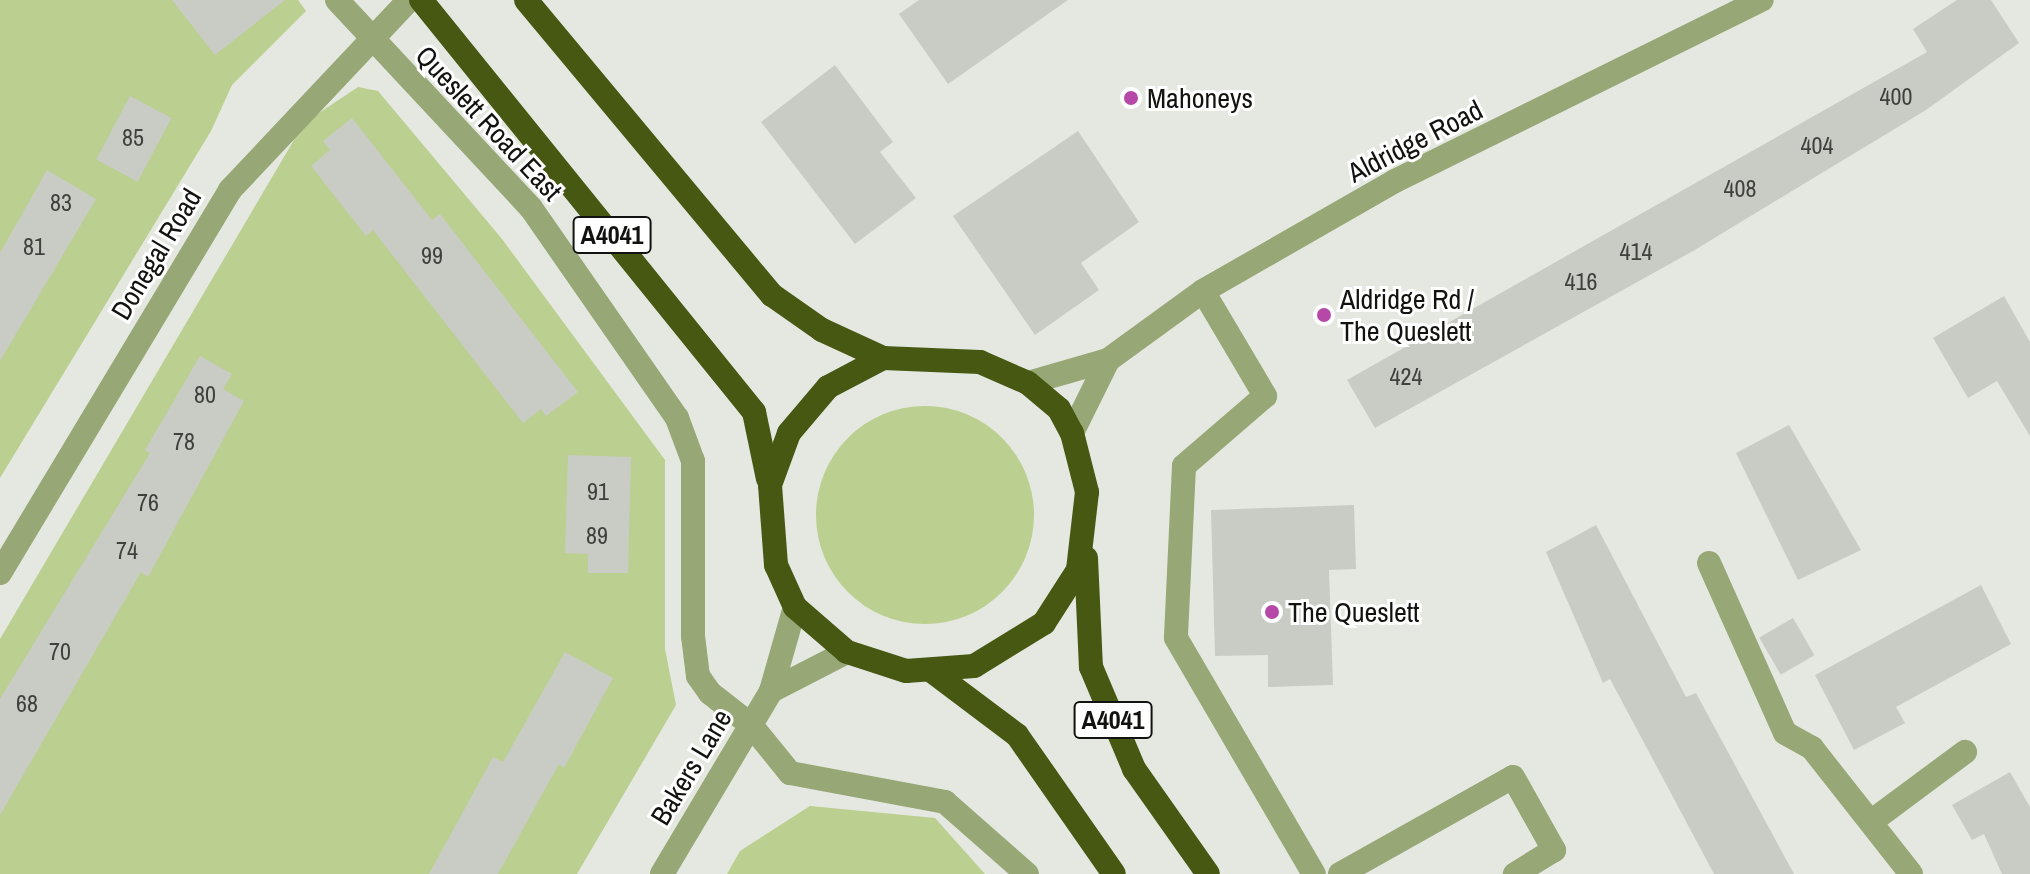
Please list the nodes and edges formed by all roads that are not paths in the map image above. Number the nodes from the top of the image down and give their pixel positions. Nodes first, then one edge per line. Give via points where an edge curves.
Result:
1 (337, 0) edge
2 (409, 0) edge
3 (421, 0) edge
4 (526, 0) edge
5 (1762, 0) edge
6 (368, 38) junction
7 (1203, 291) junction
8 (883, 358) junction
9 (1108, 360) junction
10 (1028, 383) junction
11 (1072, 433) junction
12 (770, 485) junction
13 (1085, 544) junction
14 (1709, 563) dead end
15 (0, 573) edge
16 (795, 607) junction
17 (847, 652) junction
18 (933, 672) junction
19 (771, 691) junction
20 (751, 725) junction
21 (1965, 752) dead end
22 (1872, 821) junction
23 (662, 874) edge
24 (1027, 874) edge
25 (1114, 874) edge
26 (1208, 874) edge
27 (1314, 874) edge
28 (1340, 874) edge
29 (1515, 874) edge
30 (1911, 874) edge

1 - 6 street, Queslett Road East
2 - 6 street, Donegal Road
3 - 12 highway, Queslett Road East / A4041 via 754,412
4 - 8 highway, A4041 via 772,295 822,330
5 - 7 street, Aldridge Road via 1395,181
6 - 15 street, Donegal Road via 230,190
6 - 20 street, Queslett Road East via 531,208 677,418 693,461 698,676
7 - 9 street, Aldridge Road
7 - 27 street via 1265,396 1184,466 1176,638
8 - 10 highway via 980,362
8 - 12 highway via 852,370 809,404 789,433
9 - 10 street, Aldridge Road
9 - 11 street, Aldridge Road
10 - 11 highway via 1059,409
11 - 13 highway via 1087,492
12 - 16 highway via 770,541
13 - 18 highway via 1065,596 1024,641 974,666
13 - 26 highway, A4041 via 1091,667 1134,769
14 - 22 street via 1785,733 1812,748
16 - 17 highway
16 - 19 street, Bakers Lane
17 - 18 highway
17 - 19 street
18 - 25 highway, A4041 via 1017,735
19 - 20 street, Bakers Lane
20 - 23 street, Bakers Lane
20 - 24 street, Queslett Road East via 790,773 945,802
21 - 22 street
22 - 30 street
28 - 29 street via 1513,777 1554,850

